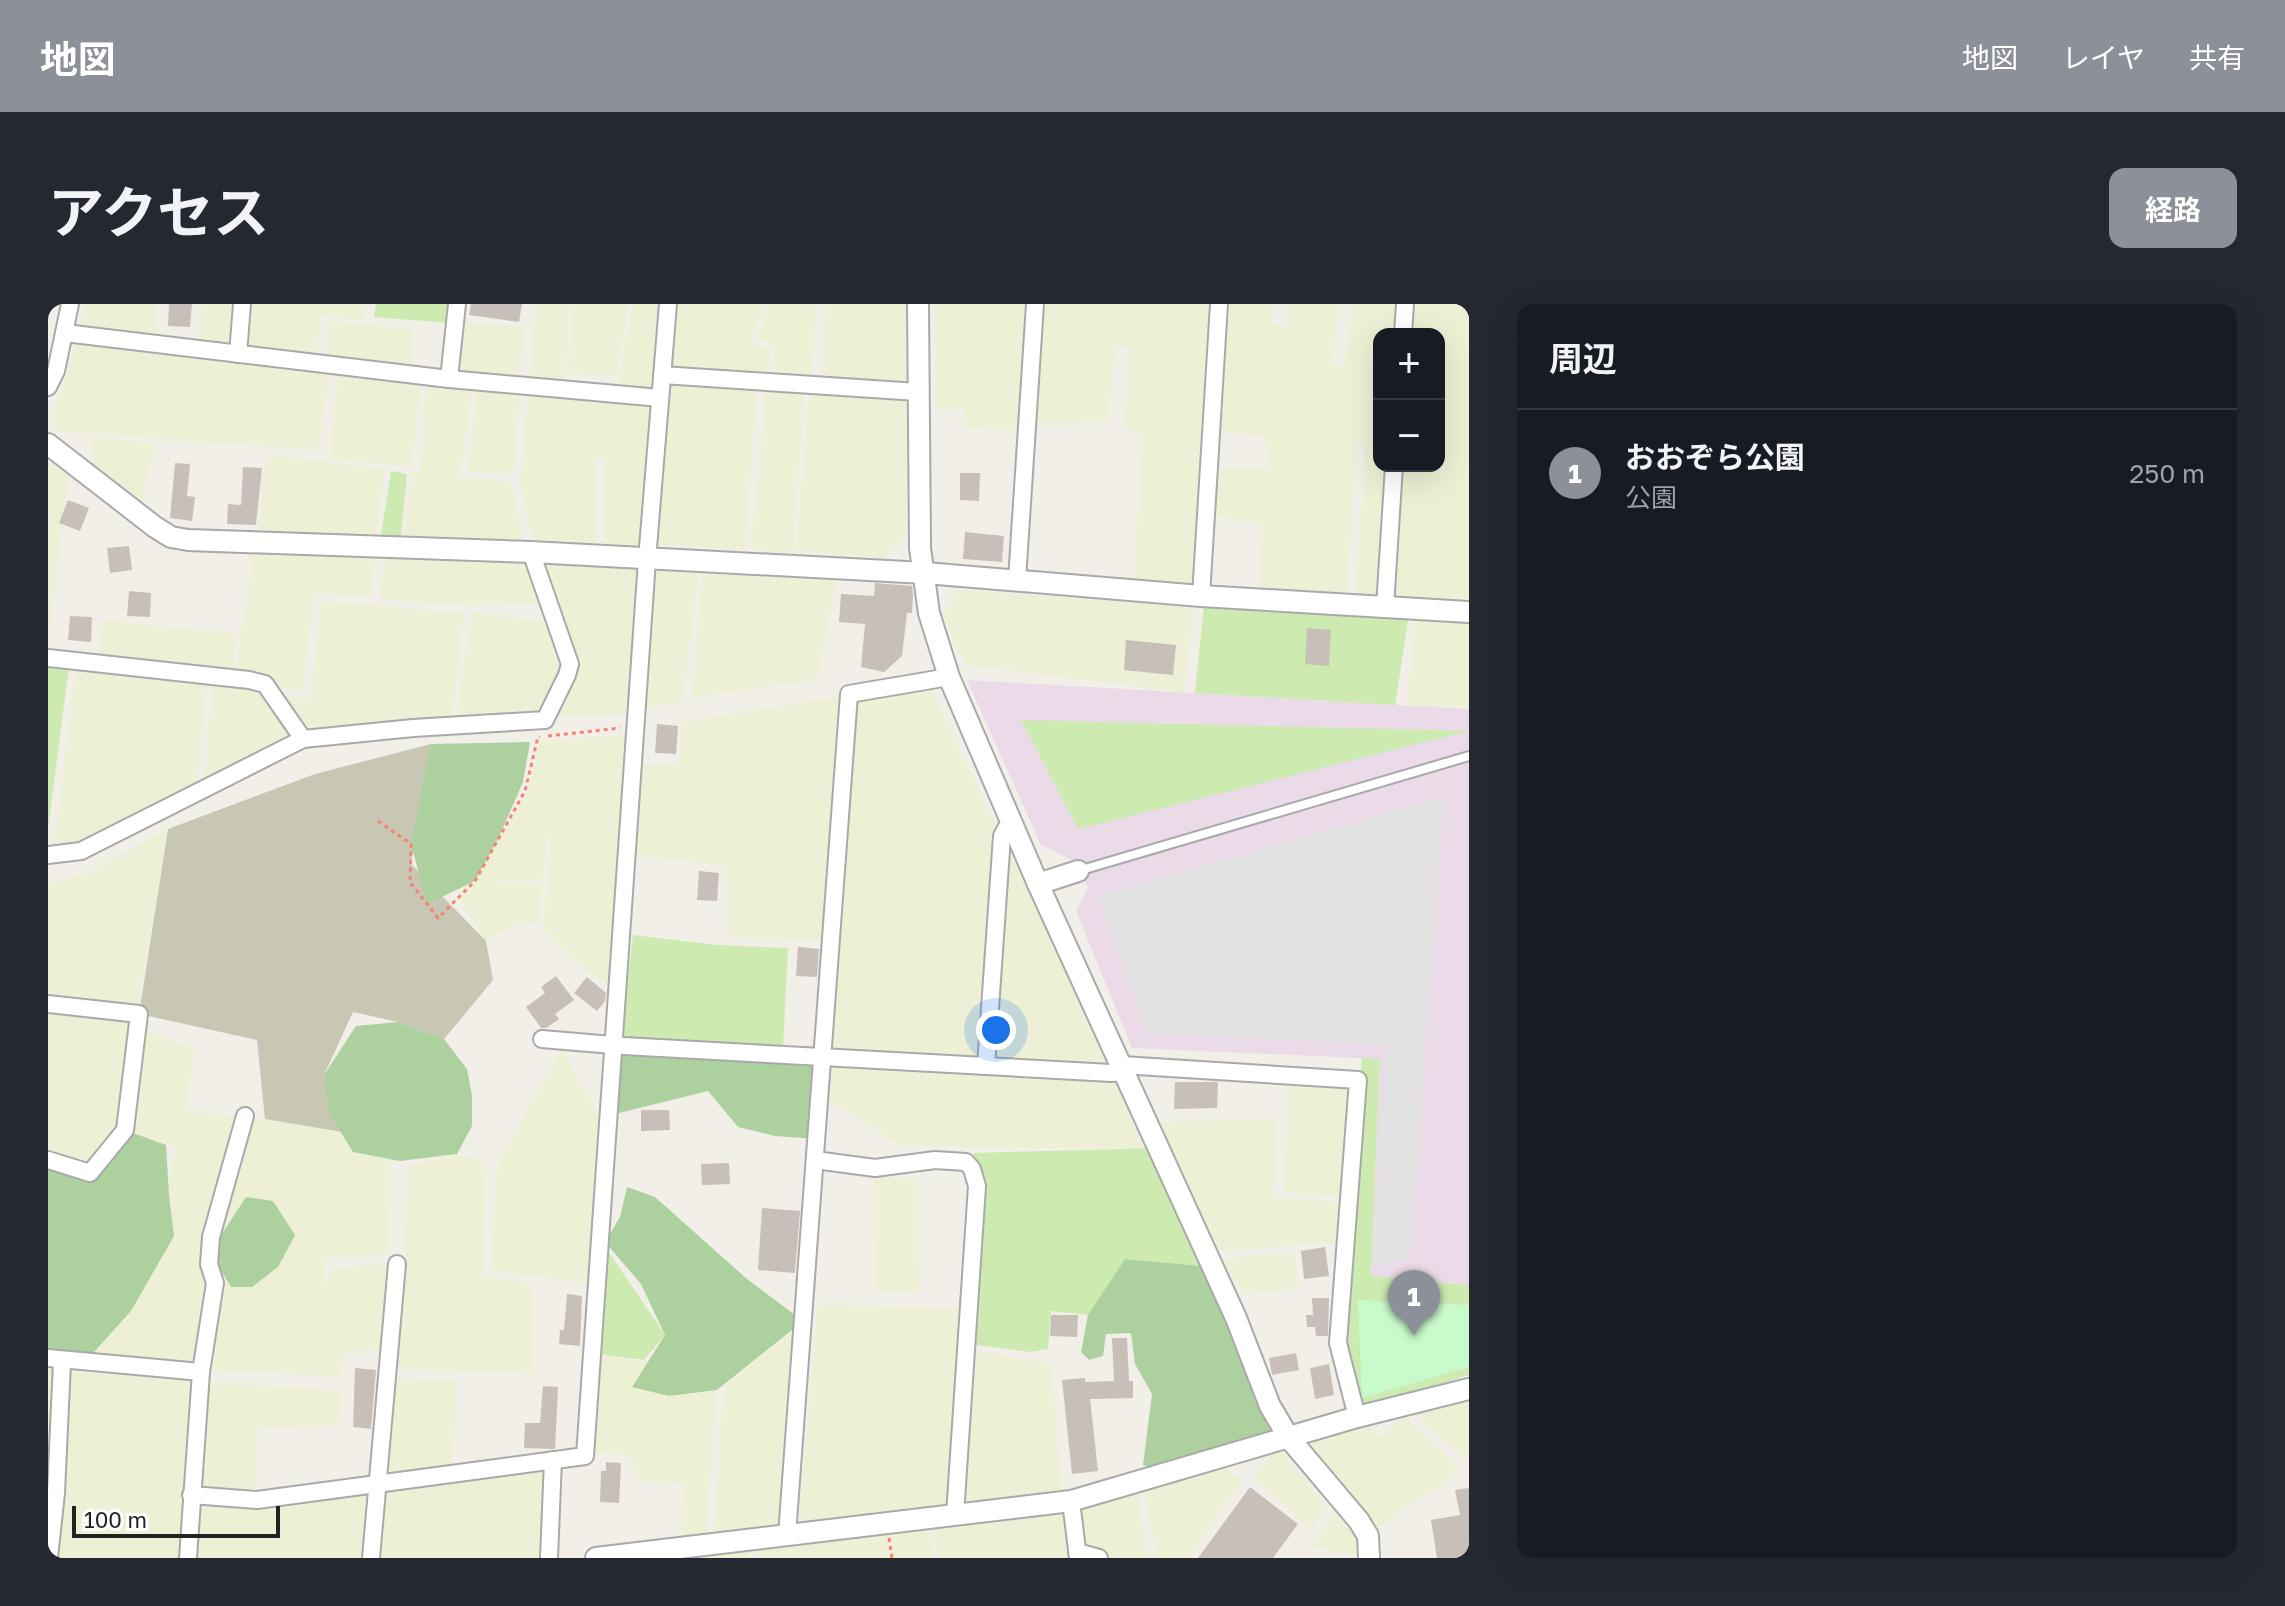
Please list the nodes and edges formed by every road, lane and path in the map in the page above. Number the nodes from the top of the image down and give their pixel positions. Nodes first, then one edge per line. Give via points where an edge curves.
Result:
1 (70, 304) edge
2 (242, 304) edge
3 (457, 304) edge
4 (668, 304) edge
5 (918, 304) edge
6 (1035, 304) edge
7 (1219, 304) edge
8 (1405, 304) edge
9 (1403, 328) edge
10 (65, 333) junction
11 (238, 354) junction
12 (662, 375) junction
13 (449, 379) junction
14 (48, 387) edge
15 (918, 392) junction
16 (660, 398) junction
17 (48, 444) edge
18 (1394, 472) edge
19 (531, 552) junction
20 (647, 560) junction
21 (925, 573) junction
22 (1017, 580) junction
23 (1201, 596) junction
24 (1385, 607) junction
25 (1469, 612) edge
26 (48, 658) edge
27 (949, 677) junction
28 (636, 726) junction
29 (303, 739) junction
30 (1469, 756) edge
31 (1011, 820) junction
32 (378, 821) dead end
33 (48, 855) edge
34 (1078, 871) joint
35 (1038, 884) junction
36 (48, 1004) edge
37 (542, 1039) dead end
38 (613, 1045) junction
39 (824, 1057) junction
40 (986, 1066) junction
41 (1123, 1068) junction
42 (245, 1116) dead end
43 (48, 1160) edge
44 (815, 1160) junction
45 (397, 1264) dead end
46 (55, 1360) edge
47 (201, 1372) junction
48 (1469, 1389) edge
49 (1357, 1417) junction
50 (1289, 1438) junction
51 (553, 1460) junction
52 (376, 1485) junction
53 (191, 1495) junction
54 (1071, 1501) junction
55 (955, 1515) junction
56 (787, 1535) junction
57 (706, 1552) edge
58 (1077, 1555) edge
59 (637, 1556) edge
60 (49, 1558) edge
61 (188, 1558) edge
62 (371, 1558) edge
63 (549, 1558) edge
64 (596, 1558) edge
65 (1099, 1558) edge
66 (1369, 1558) edge

1 - 10 street
2 - 11 street
3 - 13 street
4 - 12 street
5 - 15 street
6 - 22 street
7 - 23 street
8 - 9 street
10 - 11 street
10 - 14 street
11 - 13 street
12 - 15 street
12 - 16 street
13 - 16 street
15 - 21 street via 918,510
16 - 20 street
17 - 19 street via 171,537
18 - 24 street
19 - 20 street
19 - 29 street via 570,664 545,720
20 - 21 street
20 - 28 street
21 - 22 street
21 - 27 street via 929,613
22 - 23 street
23 - 24 street
24 - 25 street
26 - 29 street via 265,684
27 - 31 street
27 - 39 street via 849,694
28 - 32 path via 538,737 525,791 475,881 438,918 410,882 411,844
28 - 38 street
29 - 33 street via 81,851
30 - 34 lane
31 - 35 street
31 - 40 street via 1002,836
34 - 35 street
35 - 41 street
36 - 43 street via 139,1014 125,1130 90,1173
37 - 38 street
38 - 39 street
38 - 51 street via 585,1456
39 - 40 street
39 - 44 street
40 - 41 street
41 - 49 street via 1358,1080 1338,1343
41 - 50 street via 1270,1406
42 - 47 street via 211,1237 209,1264 215,1283
44 - 55 street via 875,1168 953,1160 972,1169 977,1186
44 - 56 street
45 - 52 street
46 - 47 street
46 - 60 street via 56,1493
47 - 53 street
48 - 49 street
49 - 50 street
50 - 54 street
50 - 66 street via 1359,1521 1368,1536
51 - 52 street
51 - 63 street
52 - 53 street via 257,1500
52 - 62 street
53 - 61 street
54 - 55 street
54 - 58 street
55 - 56 street
56 - 57 street
57 - 59 street
58 - 65 street
59 - 64 street

